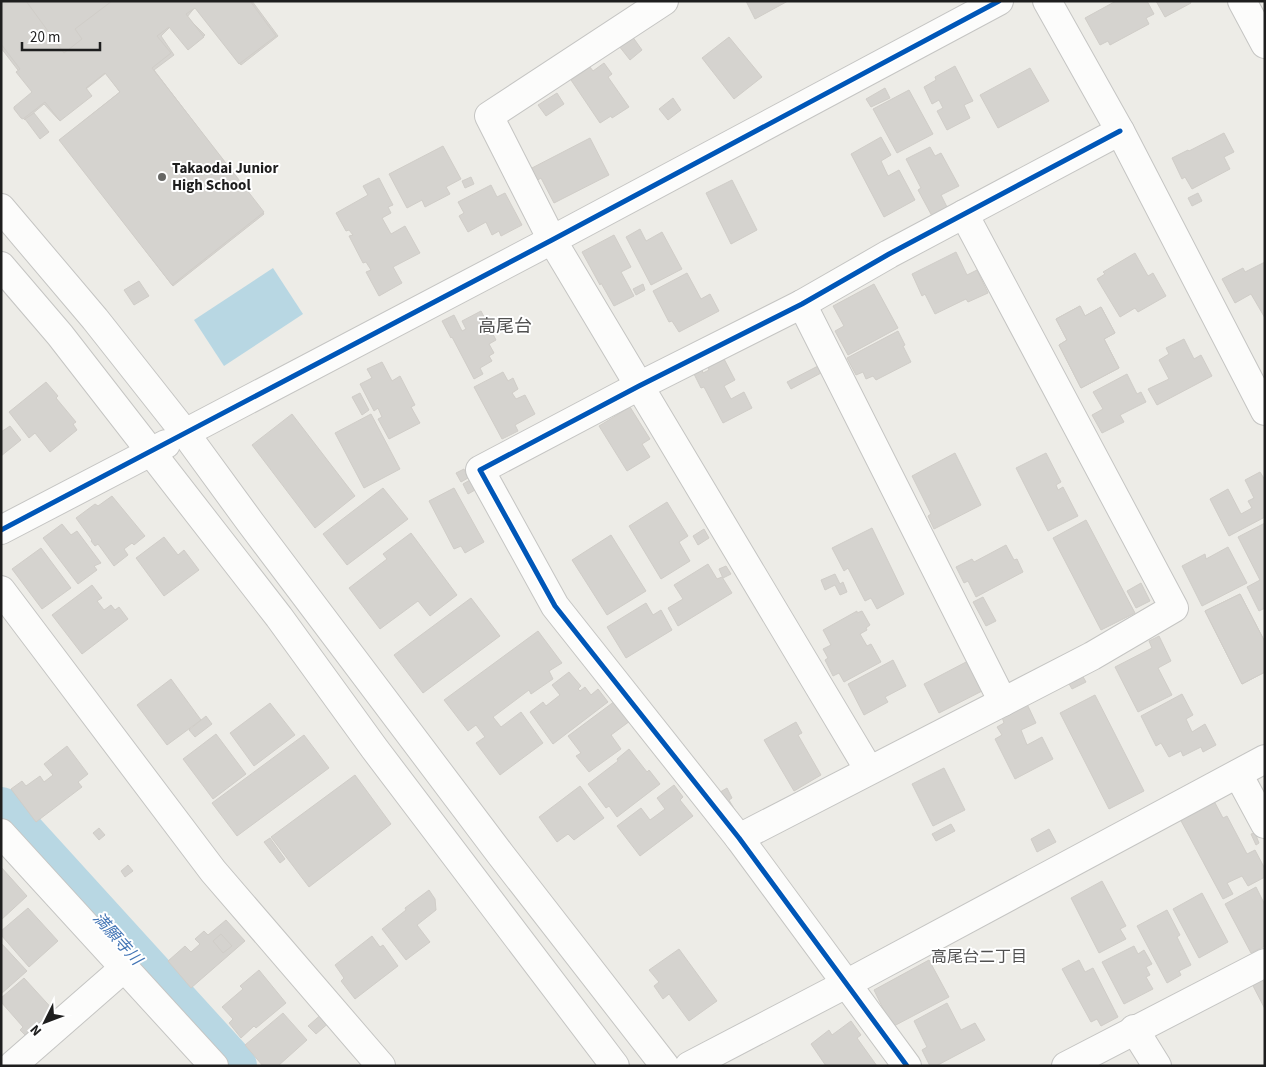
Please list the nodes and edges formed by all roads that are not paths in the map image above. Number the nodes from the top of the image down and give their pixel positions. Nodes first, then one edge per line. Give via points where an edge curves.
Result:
1 (664, 1) edge
2 (999, 1) edge
3 (1047, 1) edge
4 (1242, 1) edge
5 (1265, 44) edge
6 (1120, 131) junction
7 (1, 208) edge
8 (964, 214) junction
9 (552, 240) junction
10 (1, 266) edge
11 (802, 304) junction
12 (1257, 378) edge
13 (639, 386) junction
14 (1265, 411) edge
15 (184, 433) junction
16 (151, 452) junction
17 (1, 530) edge
18 (1, 590) edge
19 (1003, 702) junction
20 (1265, 759) edge
21 (869, 770) junction
22 (1238, 774) junction
23 (1265, 824) edge
24 (1, 833) edge
25 (739, 838) junction
26 (1265, 963) edge
27 (124, 968) junction
28 (846, 984) junction
29 (1134, 1029) junction
30 (10, 1061) edge
31 (214, 1066) edge
32 (381, 1066) edge
33 (615, 1066) edge
34 (665, 1066) edge
35 (689, 1066) edge
36 (907, 1066) edge
37 (1066, 1066) edge
38 (1157, 1066) edge

1 - 9 street via 489,116
2 - 9 street
3 - 6 street
4 - 5 street
6 - 8 street
6 - 12 street
7 - 15 street via 95,319
8 - 11 street
8 - 19 street via 1174,608 1092,656
9 - 13 street
9 - 15 street
10 - 16 street
11 - 13 street
11 - 19 street
12 - 14 street
13 - 21 street
13 - 25 street via 480,470 555,606
15 - 16 street
15 - 34 street via 501,855
16 - 17 street
16 - 33 street via 279,617
18 - 32 street via 213,871
19 - 21 street
20 - 22 street
21 - 25 street
22 - 23 street
22 - 28 street
24 - 27 street
25 - 28 street
26 - 29 street
27 - 30 street
27 - 31 street
28 - 35 street
28 - 36 street
29 - 37 street
29 - 38 street

